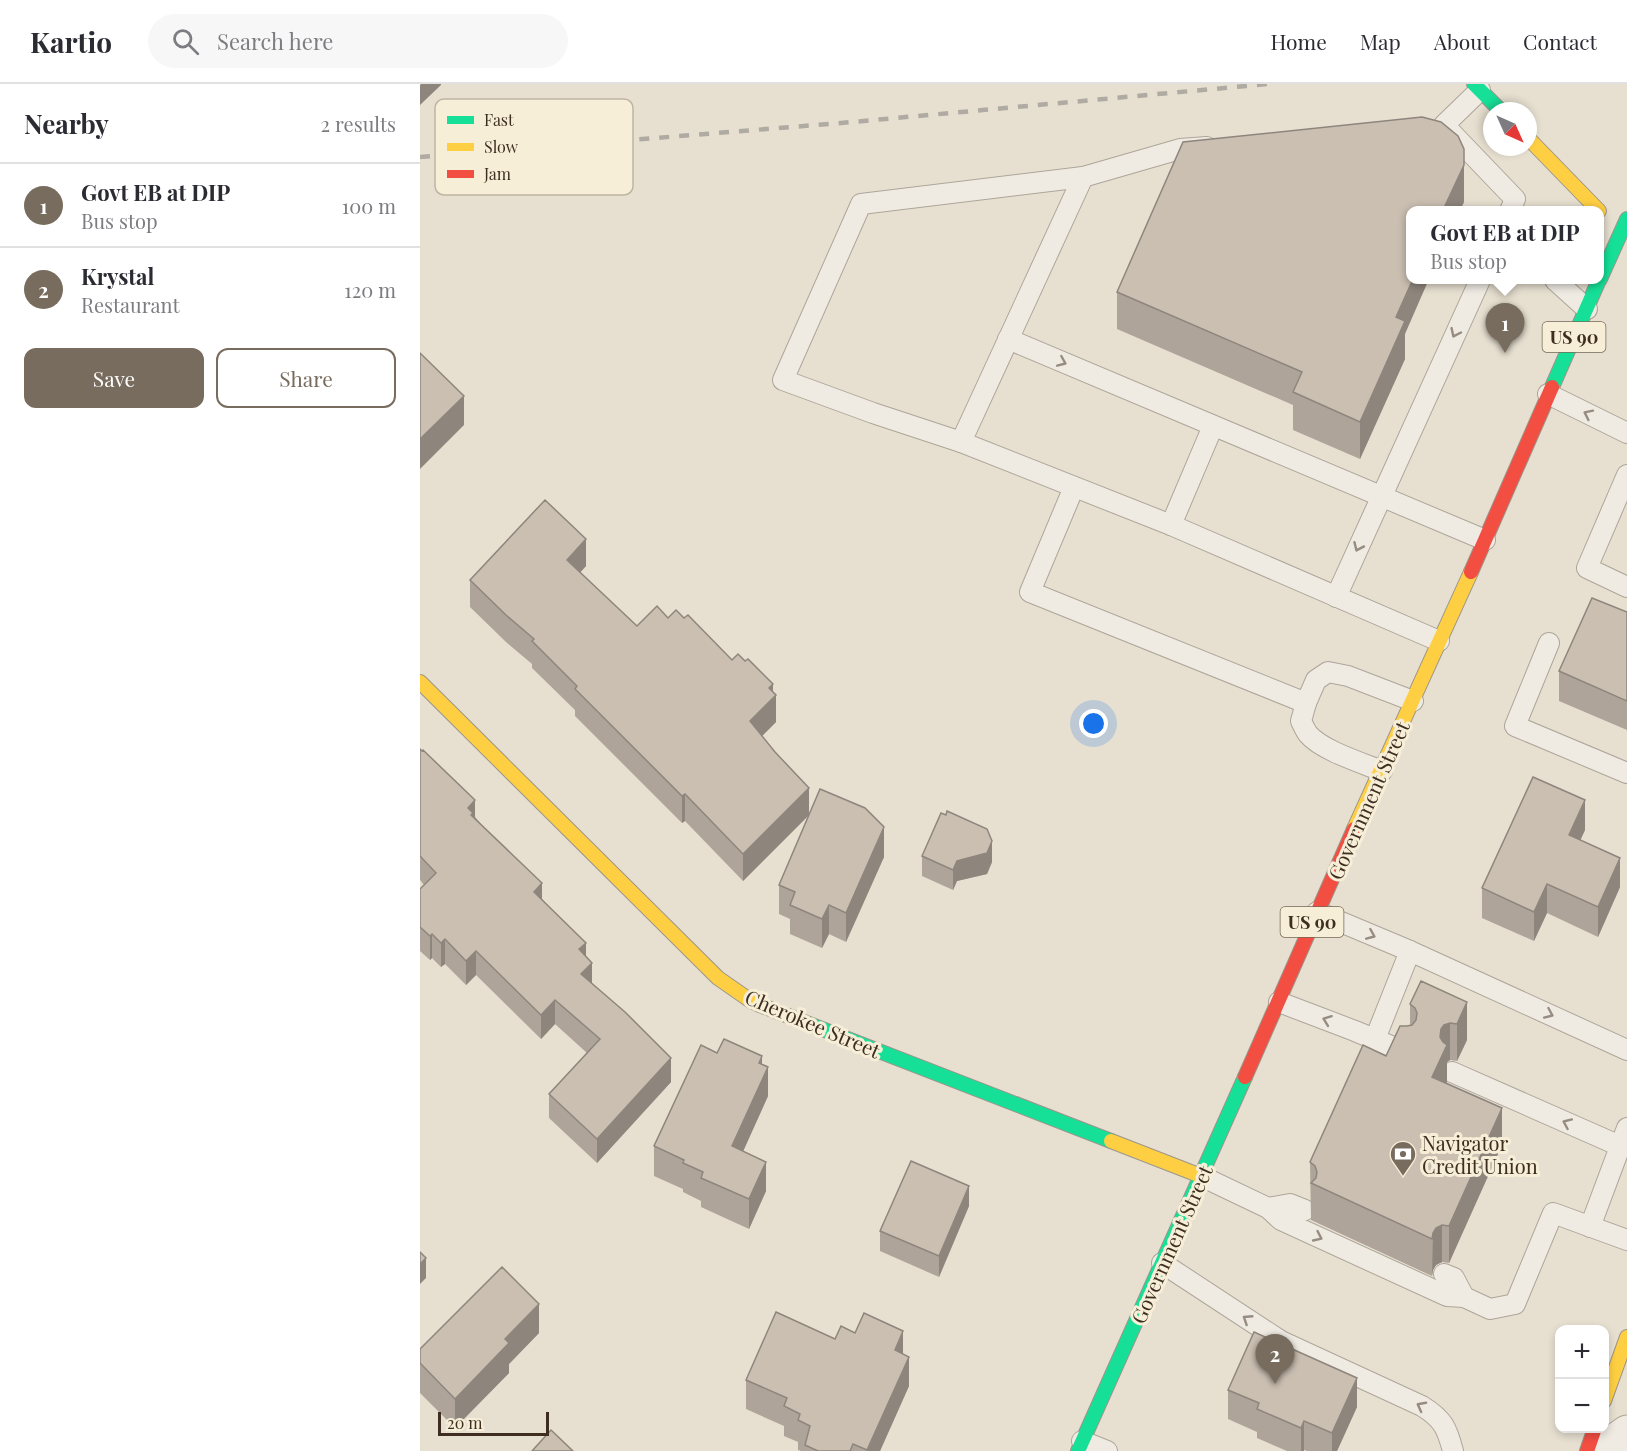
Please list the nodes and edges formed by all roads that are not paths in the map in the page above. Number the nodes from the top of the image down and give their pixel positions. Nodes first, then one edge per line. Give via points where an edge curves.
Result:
1 (1477, 87) edge
2 (1492, 102) edge
3 (1444, 125) junction
4 (1421, 127) edge
5 (1226, 145) edge
6 (1537, 147) edge
7 (1083, 177) junction
8 (1512, 206) edge
9 (1596, 206) edge
10 (1627, 219) edge
11 (1613, 223) edge
12 (1604, 259) edge
13 (1478, 284) edge
14 (1560, 284) edge
15 (1597, 284) edge
16 (1587, 309) junction
17 (1008, 339) junction
18 (1548, 394) junction
19 (1213, 426) junction
20 (1627, 433) edge
21 (961, 442) junction
22 (1627, 475) edge
23 (1074, 487) junction
24 (1381, 496) junction
25 (1171, 525) junction
26 (1485, 540) junction
27 (1627, 587) edge
28 (1336, 597) junction
29 (1439, 641) junction
30 (1549, 643) dead end
31 (420, 682) edge
32 (1413, 701) junction
33 (1306, 704) junction
34 (1382, 771) junction
35 (1627, 773) edge
36 (1317, 912) junction
37 (1410, 951) junction
38 (1279, 1002) junction
39 (1375, 1039) junction
40 (1627, 1050) edge
41 (1405, 1052) edge
42 (1452, 1072) dead end
43 (1624, 1137) edge
44 (1201, 1176) junction
45 (1268, 1208) junction
46 (1305, 1210) dead end
47 (1590, 1227) junction
48 (1627, 1240) edge
49 (1162, 1263) junction
50 (1444, 1274) dead end
51 (1464, 1298) junction
52 (1627, 1337) edge
53 (1609, 1389) edge
54 (1627, 1432) edge
55 (1593, 1433) edge
56 (1080, 1446) edge
57 (1107, 1451) edge
58 (1453, 1451) edge
59 (1587, 1451) edge
60 (1600, 1451) edge

1 - 2 main road
1 - 3 lane
3 - 4 lane
3 - 8 lane via 1515,199
5 - 7 lane via 1180,149
6 - 9 main road
7 - 17 lane
7 - 21 lane via 861,204 783,380
10 - 11 main road, Government Street / US 90
11 - 12 main road, Government Street / US 90
13 -> 24 lane
14 - 16 lane
15 - 16 main road, Government Street / US 90
16 - 18 main road, Government Street / US 90
17 -> 19 lane
17 - 21 lane
20 -> 18 lane
18 - 26 main road, Government Street / US 90
19 - 24 lane
19 - 25 lane
21 - 23 lane
22 - 27 lane via 1587,568
23 - 25 lane
23 - 33 lane via 1030,592
24 - 26 lane
24 -> 28 lane
25 - 28 lane
26 - 29 main road, Government Street / US 90
28 - 29 lane
29 - 32 main road, Government Street / US 90
30 - 35 lane via 1515,726
31 - 44 main road, Cherokee Street via 718,978 751,1001
32 - 33 lane via 1328,672 1316,680
32 - 34 main road, Government Street / US 90
33 - 34 lane via 1301,721 1308,734 1331,750
34 - 36 main road, Government Street / US 90
36 -> 37 lane
36 - 38 main road, Government Street / US 90
37 - 39 lane
37 -> 40 lane
39 -> 38 lane
38 - 44 main road, Government Street / US 90
39 - 41 lane
43 -> 42 lane
43 - 47 lane
44 - 45 lane
44 - 49 main road, Government Street / US 90
45 - 46 lane via 1290,1204
45 -> 51 lane via 1281,1220 1446,1296
47 - 48 lane
47 - 51 lane via 1553,1213 1515,1304 1491,1309
49 - 56 main road, Government Street / US 90
58 -> 49 lane via 1448,1432 1430,1411 1281,1341
50 - 51 lane via 1454,1278
52 - 53 main road
54 - 60 street
55 - 59 main road
56 - 57 lane

